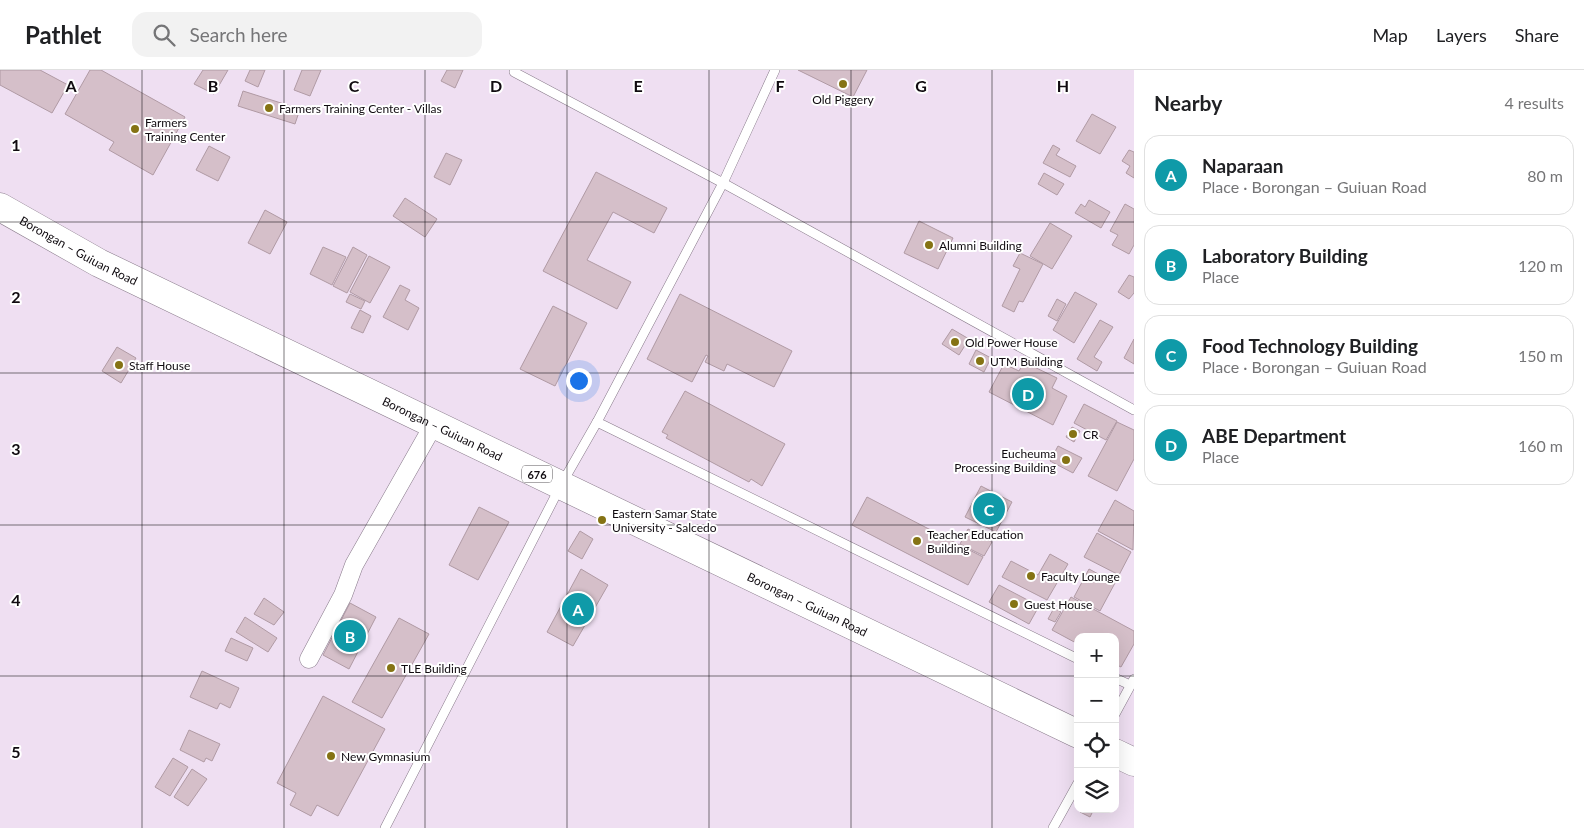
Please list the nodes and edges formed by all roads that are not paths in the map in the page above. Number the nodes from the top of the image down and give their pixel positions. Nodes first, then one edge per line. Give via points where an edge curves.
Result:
1 (775, 70) edge
2 (514, 72) dead end
3 (723, 183) junction
4 (0, 207) edge
5 (1134, 410) edge
6 (597, 422) junction
7 (434, 424) junction
8 (561, 485) junction
9 (1074, 657) edge
10 (309, 659) dead end
11 (1119, 679) edge
12 (1132, 682) edge
13 (1119, 706) edge
14 (1074, 732) edge
15 (1119, 755) edge
16 (1134, 762) edge
17 (1074, 790) edge
18 (385, 828) edge
19 (1053, 828) edge

1 - 3 lane
2 - 3 lane
3 - 5 lane
3 - 6 lane
4 - 7 main road, Borongan – Guiuan Road / 676 via 99,262
6 - 8 lane
6 - 9 lane
7 - 8 main road, Borongan – Guiuan Road / 676
7 - 10 street via 354,565 343,595
8 - 14 main road, Borongan – Guiuan Road / 676
8 - 18 lane
11 - 12 lane
12 - 13 lane
15 - 16 main road
17 - 19 lane

